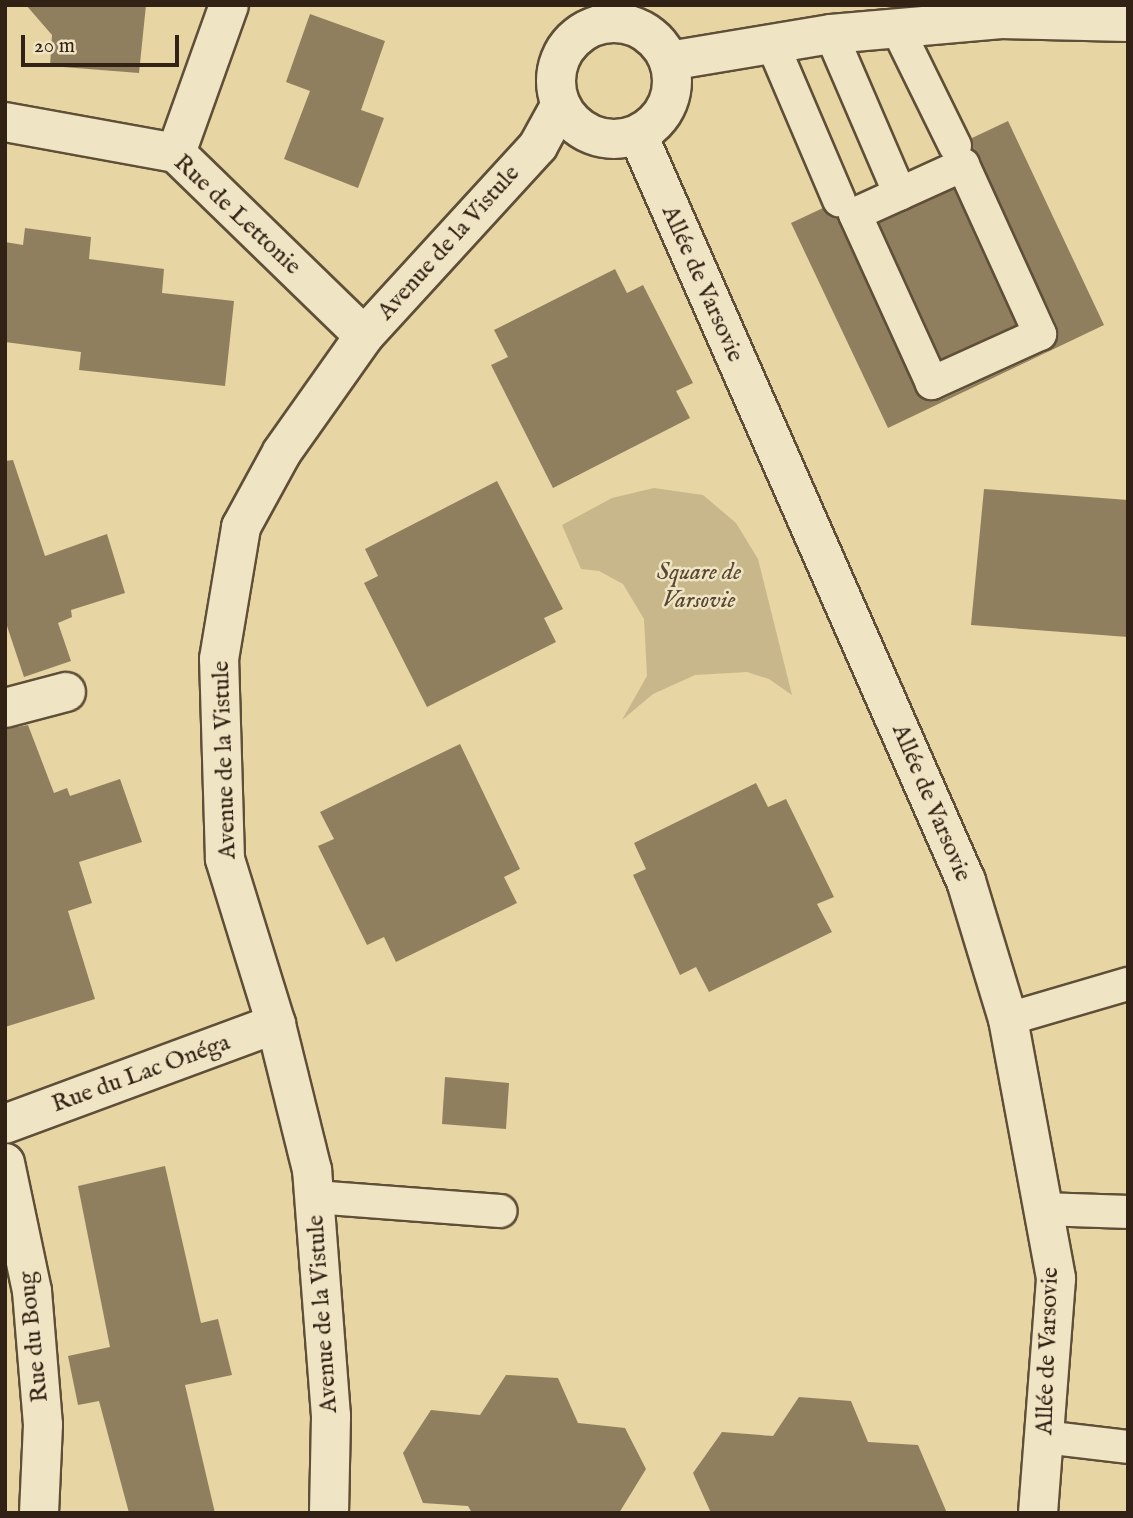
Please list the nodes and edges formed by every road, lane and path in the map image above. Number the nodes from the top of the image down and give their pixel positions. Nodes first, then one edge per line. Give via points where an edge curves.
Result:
1 (229, 5) edge
2 (588, 16) edge
3 (1128, 22) edge
4 (898, 30) junction
5 (831, 34) junction
6 (772, 43) junction
7 (669, 61) junction
8 (560, 106) junction
9 (5, 122) edge
10 (638, 135) junction
11 (955, 146) dead end
12 (176, 153) junction
13 (900, 194) junction
14 (839, 200) dead end
15 (363, 336) junction
16 (66, 692) dead end
17 (5, 708) edge
18 (1128, 984) edge
19 (1008, 1019) junction
20 (276, 1024) junction
21 (5, 1124) edge
22 (5, 1163) edge
23 (314, 1197) junction
24 (1043, 1209) junction
25 (500, 1211) dead end
26 (1128, 1212) edge
27 (1044, 1437) junction
28 (1128, 1447) edge
29 (39, 1513) edge
30 (329, 1513) edge
31 (1038, 1513) edge

1 - 12 street
2 - 7 street via 645,31
2 - 8 street via 559,61 555,89
3 - 4 street via 1001,19
4 - 5 street
4 - 11 lane
5 - 6 street
5 - 13 lane
6 - 7 street
6 - 14 lane
7 - 10 street via 671,96 664,112
8 - 10 street via 585,133 621,140
8 - 15 street, Avenue de la Vistule via 538,146
9 - 12 street, Rue de Lettonie
10 - 19 street, Allée de Varsovie via 966,881
12 - 15 street, Rue de Lettonie
13 - 13 lane via 855,214 932,383 1040,334 963,165
15 - 20 street, Avenue de la Vistule via 282,452 241,527 219,659 225,859
16 - 17 street
18 - 19 lane
19 - 24 street, Allée de Varsovie
20 - 21 street, Rue du Lac Onéga
20 - 23 street, Avenue de la Vistule via 312,1170
22 - 29 street, Rue du Boug via 32,1290 43,1425
23 - 25 lane
23 - 30 street, Avenue de la Vistule via 331,1416
24 - 26 lane
24 - 27 street, Allée de Varsovie via 1056,1279
27 - 28 lane
27 - 31 street, Allée de Varsovie

